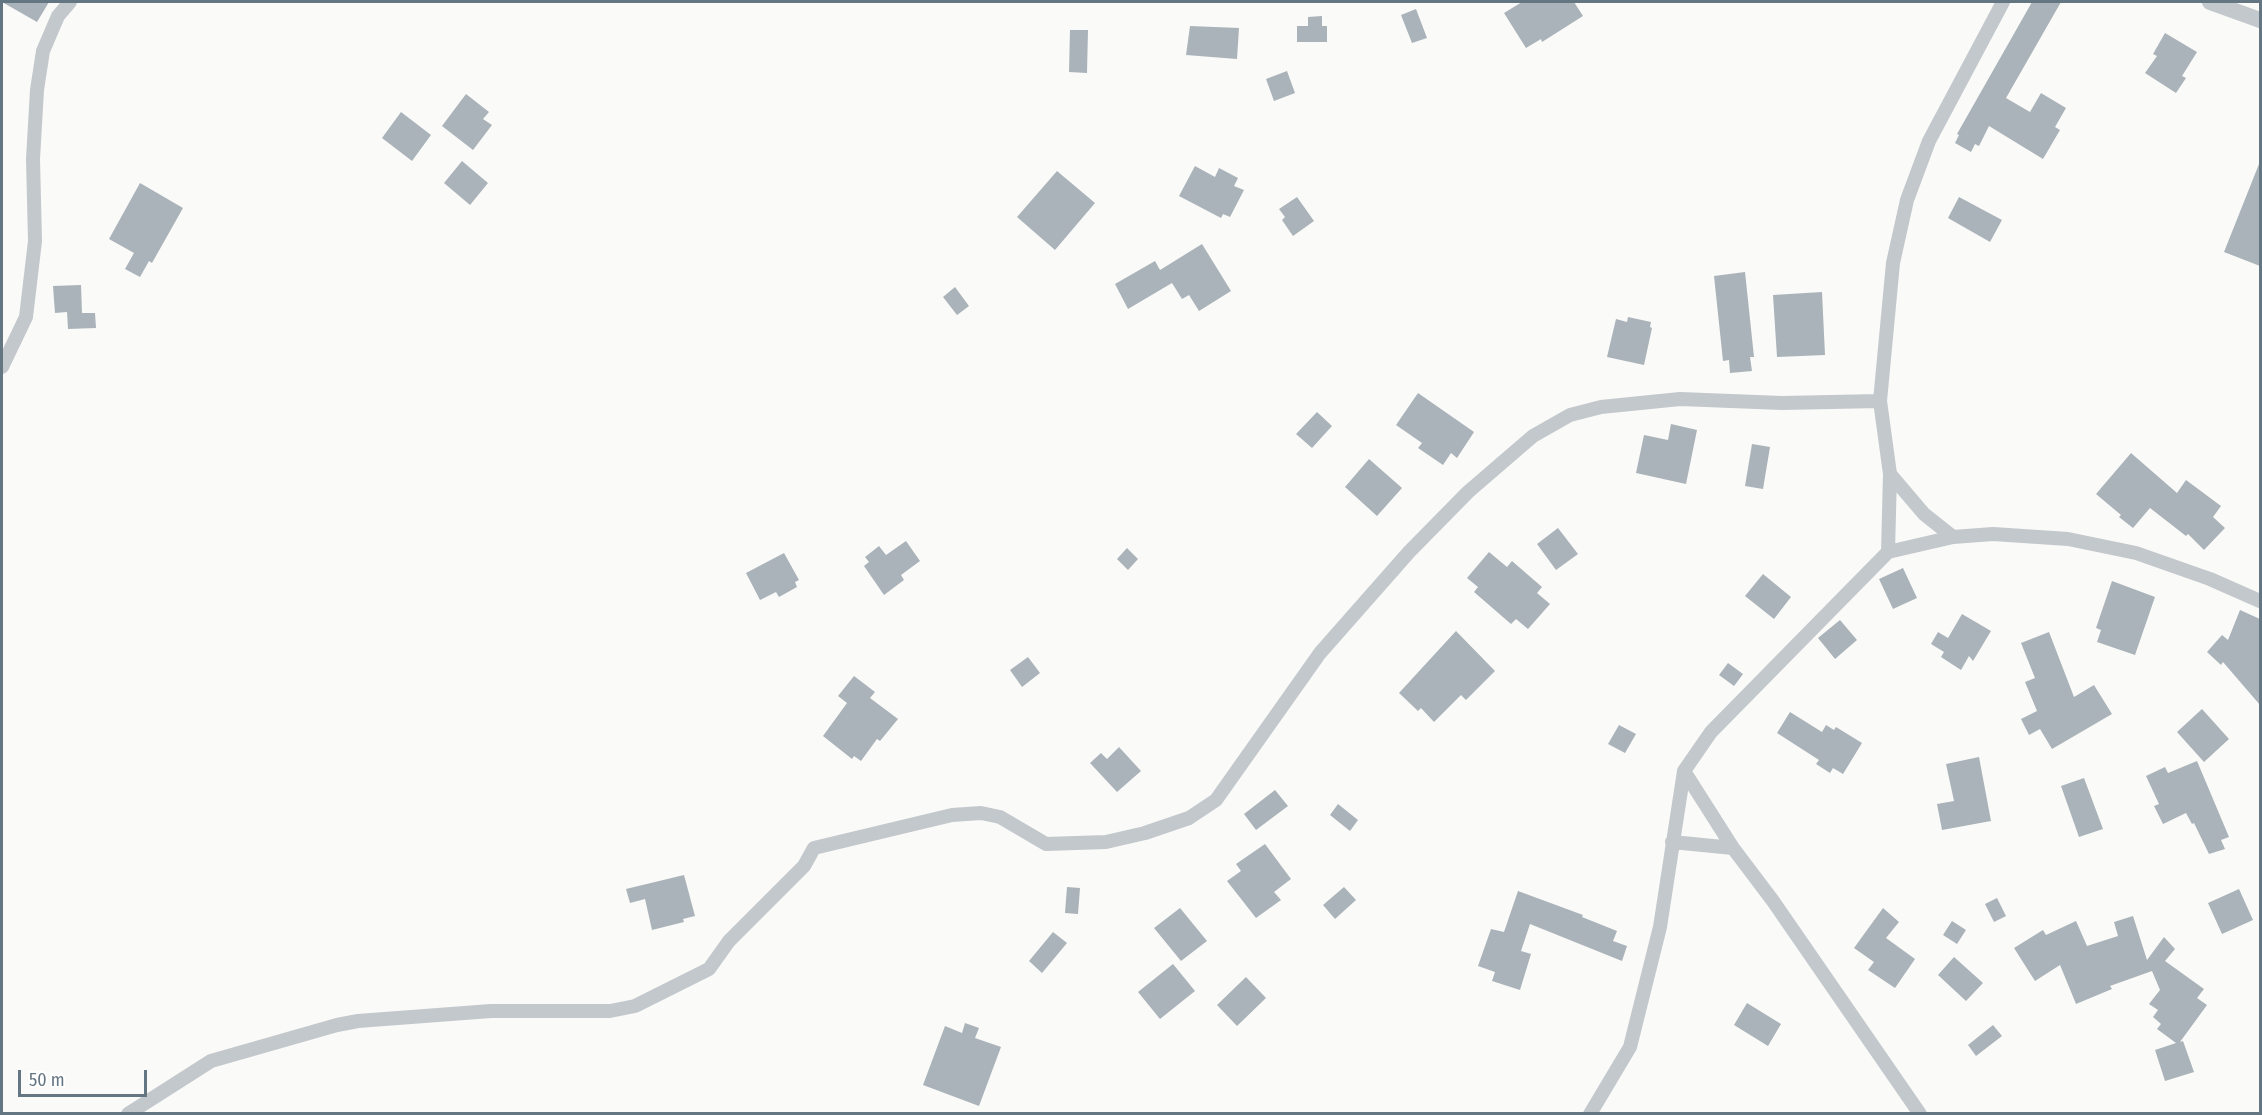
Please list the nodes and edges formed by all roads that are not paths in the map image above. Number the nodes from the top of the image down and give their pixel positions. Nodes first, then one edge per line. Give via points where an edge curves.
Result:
1 (70, 2) edge
2 (2003, 2) edge
3 (2210, 2) edge
4 (2260, 20) edge
5 (2, 367) edge
6 (1880, 400) junction
7 (1890, 474) junction
8 (1953, 537) junction
9 (1888, 552) junction
10 (2260, 601) edge
11 (1684, 771) junction
12 (1672, 842) junction
13 (1733, 848) junction
14 (128, 1113) edge
15 (1590, 1113) edge
16 (1920, 1113) edge

1 - 5 street via 58,16 43,51 33,159 35,241 26,317
2 - 6 street via 1929,141 1907,200 1893,263
3 - 4 street
6 - 7 street
6 - 14 street via 1782,403 1680,399 1601,407 1570,416 1533,436 1468,492 1408,552 1320,653 1216,800 1190,818 1106,842 1046,844 1000,817 981,813 951,815 814,848 804,866 729,941 709,969 635,1006 610,1011 491,1011 337,1025 211,1061
7 - 8 street via 1924,514
7 - 9 street
8 - 9 street
8 - 10 street via 1993,534 2068,539 2136,553
9 - 11 street via 1711,732
11 - 12 street
11 - 13 street
12 - 13 street
12 - 15 street via 1660,927 1630,1047
13 - 16 street

